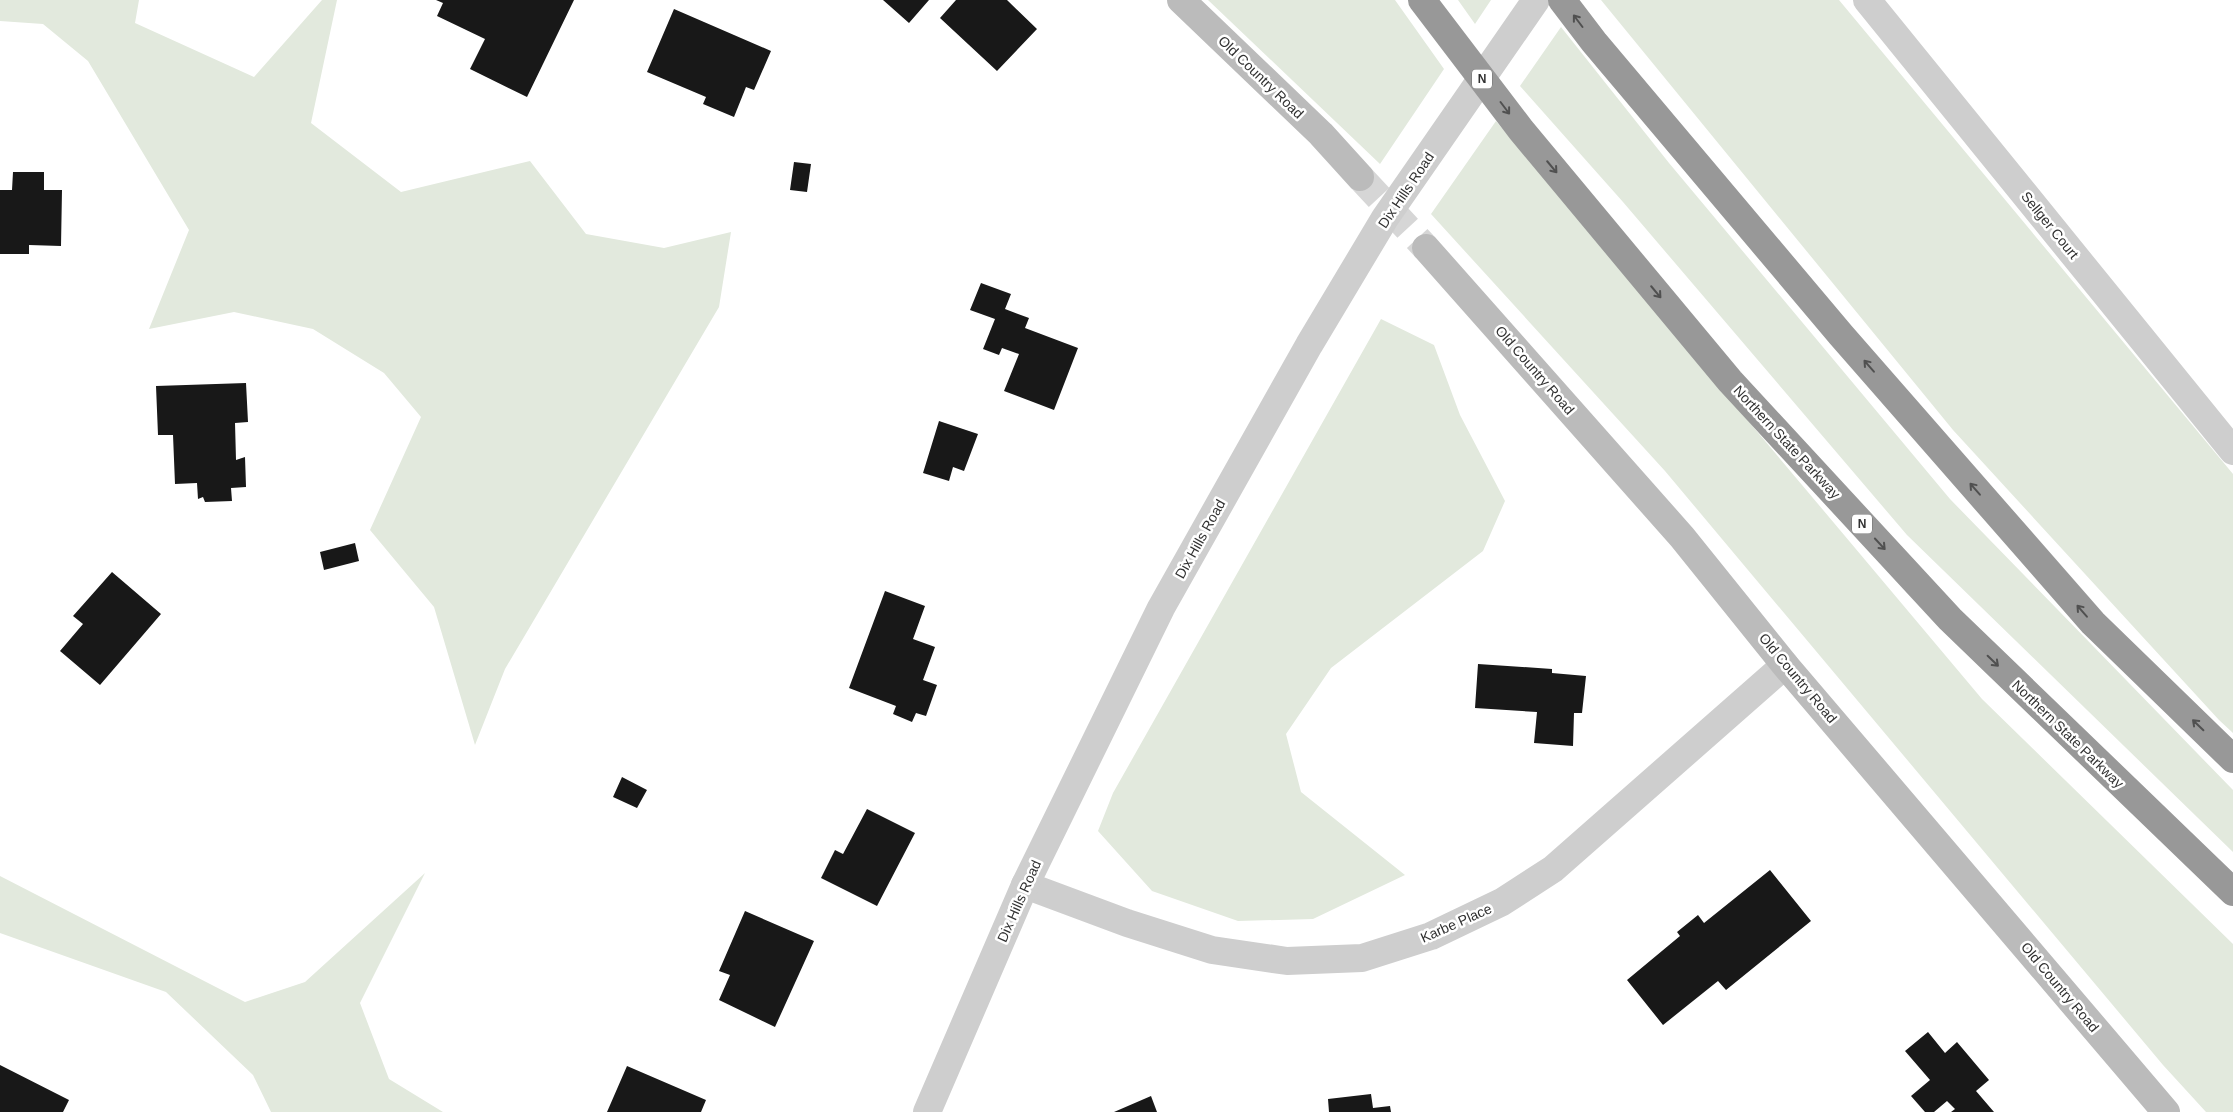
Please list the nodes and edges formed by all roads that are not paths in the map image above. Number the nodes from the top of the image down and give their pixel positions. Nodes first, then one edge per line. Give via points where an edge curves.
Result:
1 (1182, 0) edge
2 (1422, 0) edge
3 (1536, 0) edge
4 (1562, 0) edge
5 (1867, 0) edge
6 (1360, 177) tunnel mouth
7 (1426, 248) tunnel mouth
8 (2233, 451) edge
9 (1785, 664) junction
10 (2233, 759) edge
11 (1025, 885) junction
12 (2233, 892) edge
13 (927, 1112) edge
14 (2166, 1112) edge

1 - 6 main road, Old Country Road via 1321,134
2 -> 12 highway, Northern State Parkway / N via 1521,130 1730,380 1950,619
3 - 11 street, Dix Hills Road via 1385,218 1309,345 1161,608
10 -> 4 highway via 2093,623 1841,335
5 - 8 street, Sellger Court
7 - 9 main road, Old Country Road via 1682,537
9 - 11 street, Karbe Place via 1553,869 1502,902 1431,936 1362,958 1287,961 1212,950
9 - 14 main road, Old Country Road
11 - 13 street, Dix Hills Road

